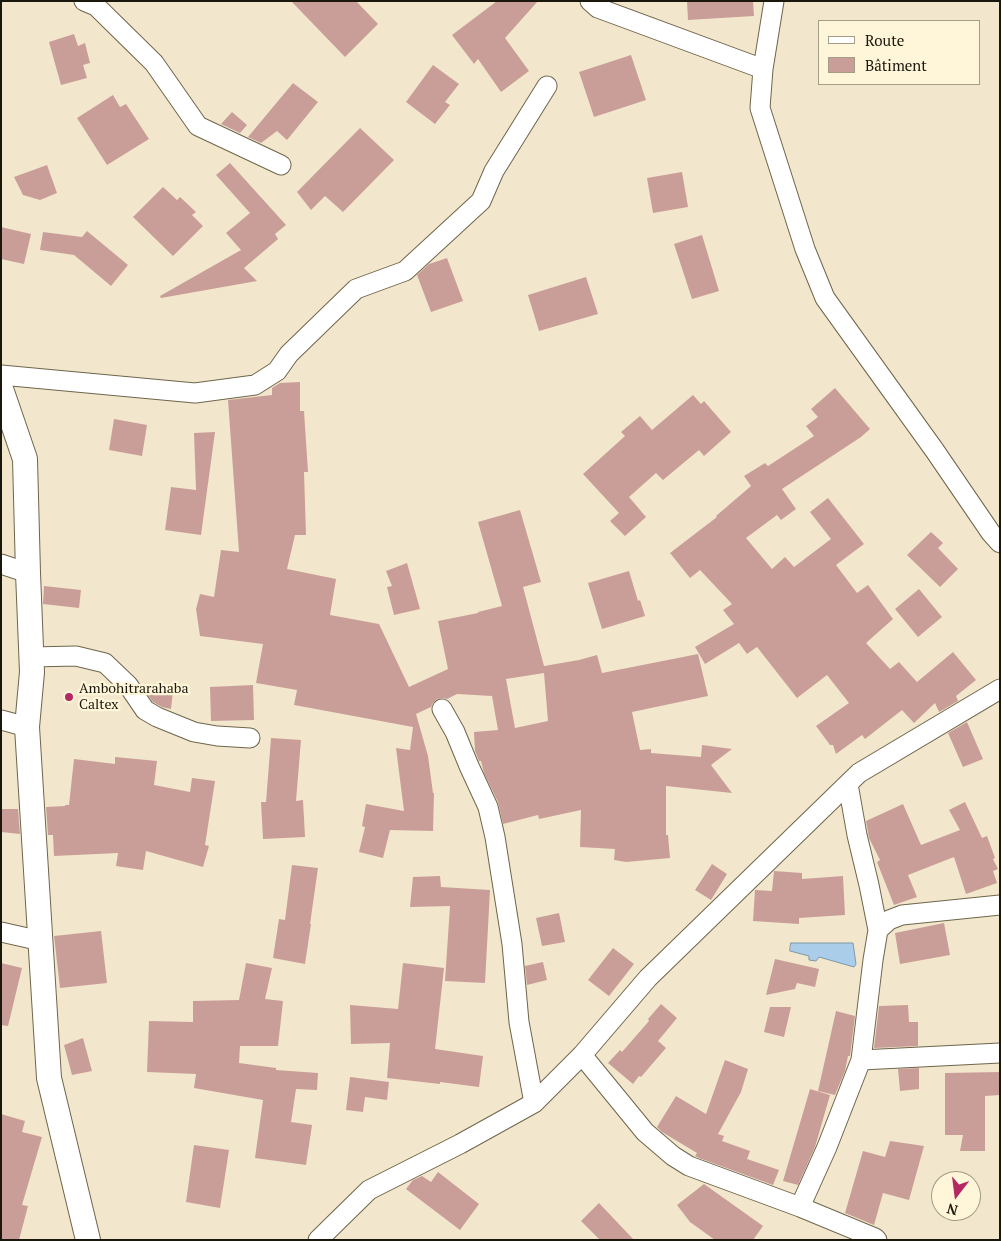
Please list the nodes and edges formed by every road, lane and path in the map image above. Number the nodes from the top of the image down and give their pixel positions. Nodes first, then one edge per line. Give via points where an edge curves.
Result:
1 (84, 1) edge
2 (590, 1) edge
3 (774, 1) edge
4 (763, 69) junction
5 (547, 86) dead end
6 (281, 165) dead end
7 (1, 375) edge
8 (1, 389) edge
9 (1000, 543) edge
10 (1, 564) edge
11 (28, 573) junction
12 (31, 657) junction
13 (1000, 689) edge
14 (442, 709) dead end
15 (1, 720) edge
16 (27, 727) junction
17 (250, 738) dead end
18 (848, 784) junction
19 (1000, 905) edge
20 (878, 930) junction
21 (1, 932) edge
22 (41, 941) junction
23 (1000, 1053) edge
24 (582, 1055) junction
25 (861, 1060) junction
26 (534, 1103) junction
27 (800, 1207) junction
28 (88, 1240) edge
29 (318, 1240) edge
30 (877, 1240) edge

1 - 6 street via 96,6 154,63 198,126
2 - 4 street via 598,8
3 - 4 street
4 - 9 street via 760,108 804,249 825,298
5 - 7 street via 494,171 481,201 405,271 356,289 288,354 277,371 255,385 195,393
8 - 11 street via 25,459
10 - 11 street
11 - 12 street
12 - 16 street
12 - 17 street via 76,656 105,663 128,685 144,710 194,732
13 - 18 street via 859,774
14 - 26 street via 488,807 512,944 519,1022
15 - 16 street
16 - 22 street
18 - 20 street
18 - 24 street via 648,978
19 - 20 street via 902,915 889,920
20 - 25 street
21 - 22 street
22 - 28 street via 49,1078
23 - 25 street
24 - 26 street
24 - 27 street via 645,1132 673,1156 689,1166
25 - 27 street via 828,1147
26 - 29 street via 368,1190
27 - 30 street

